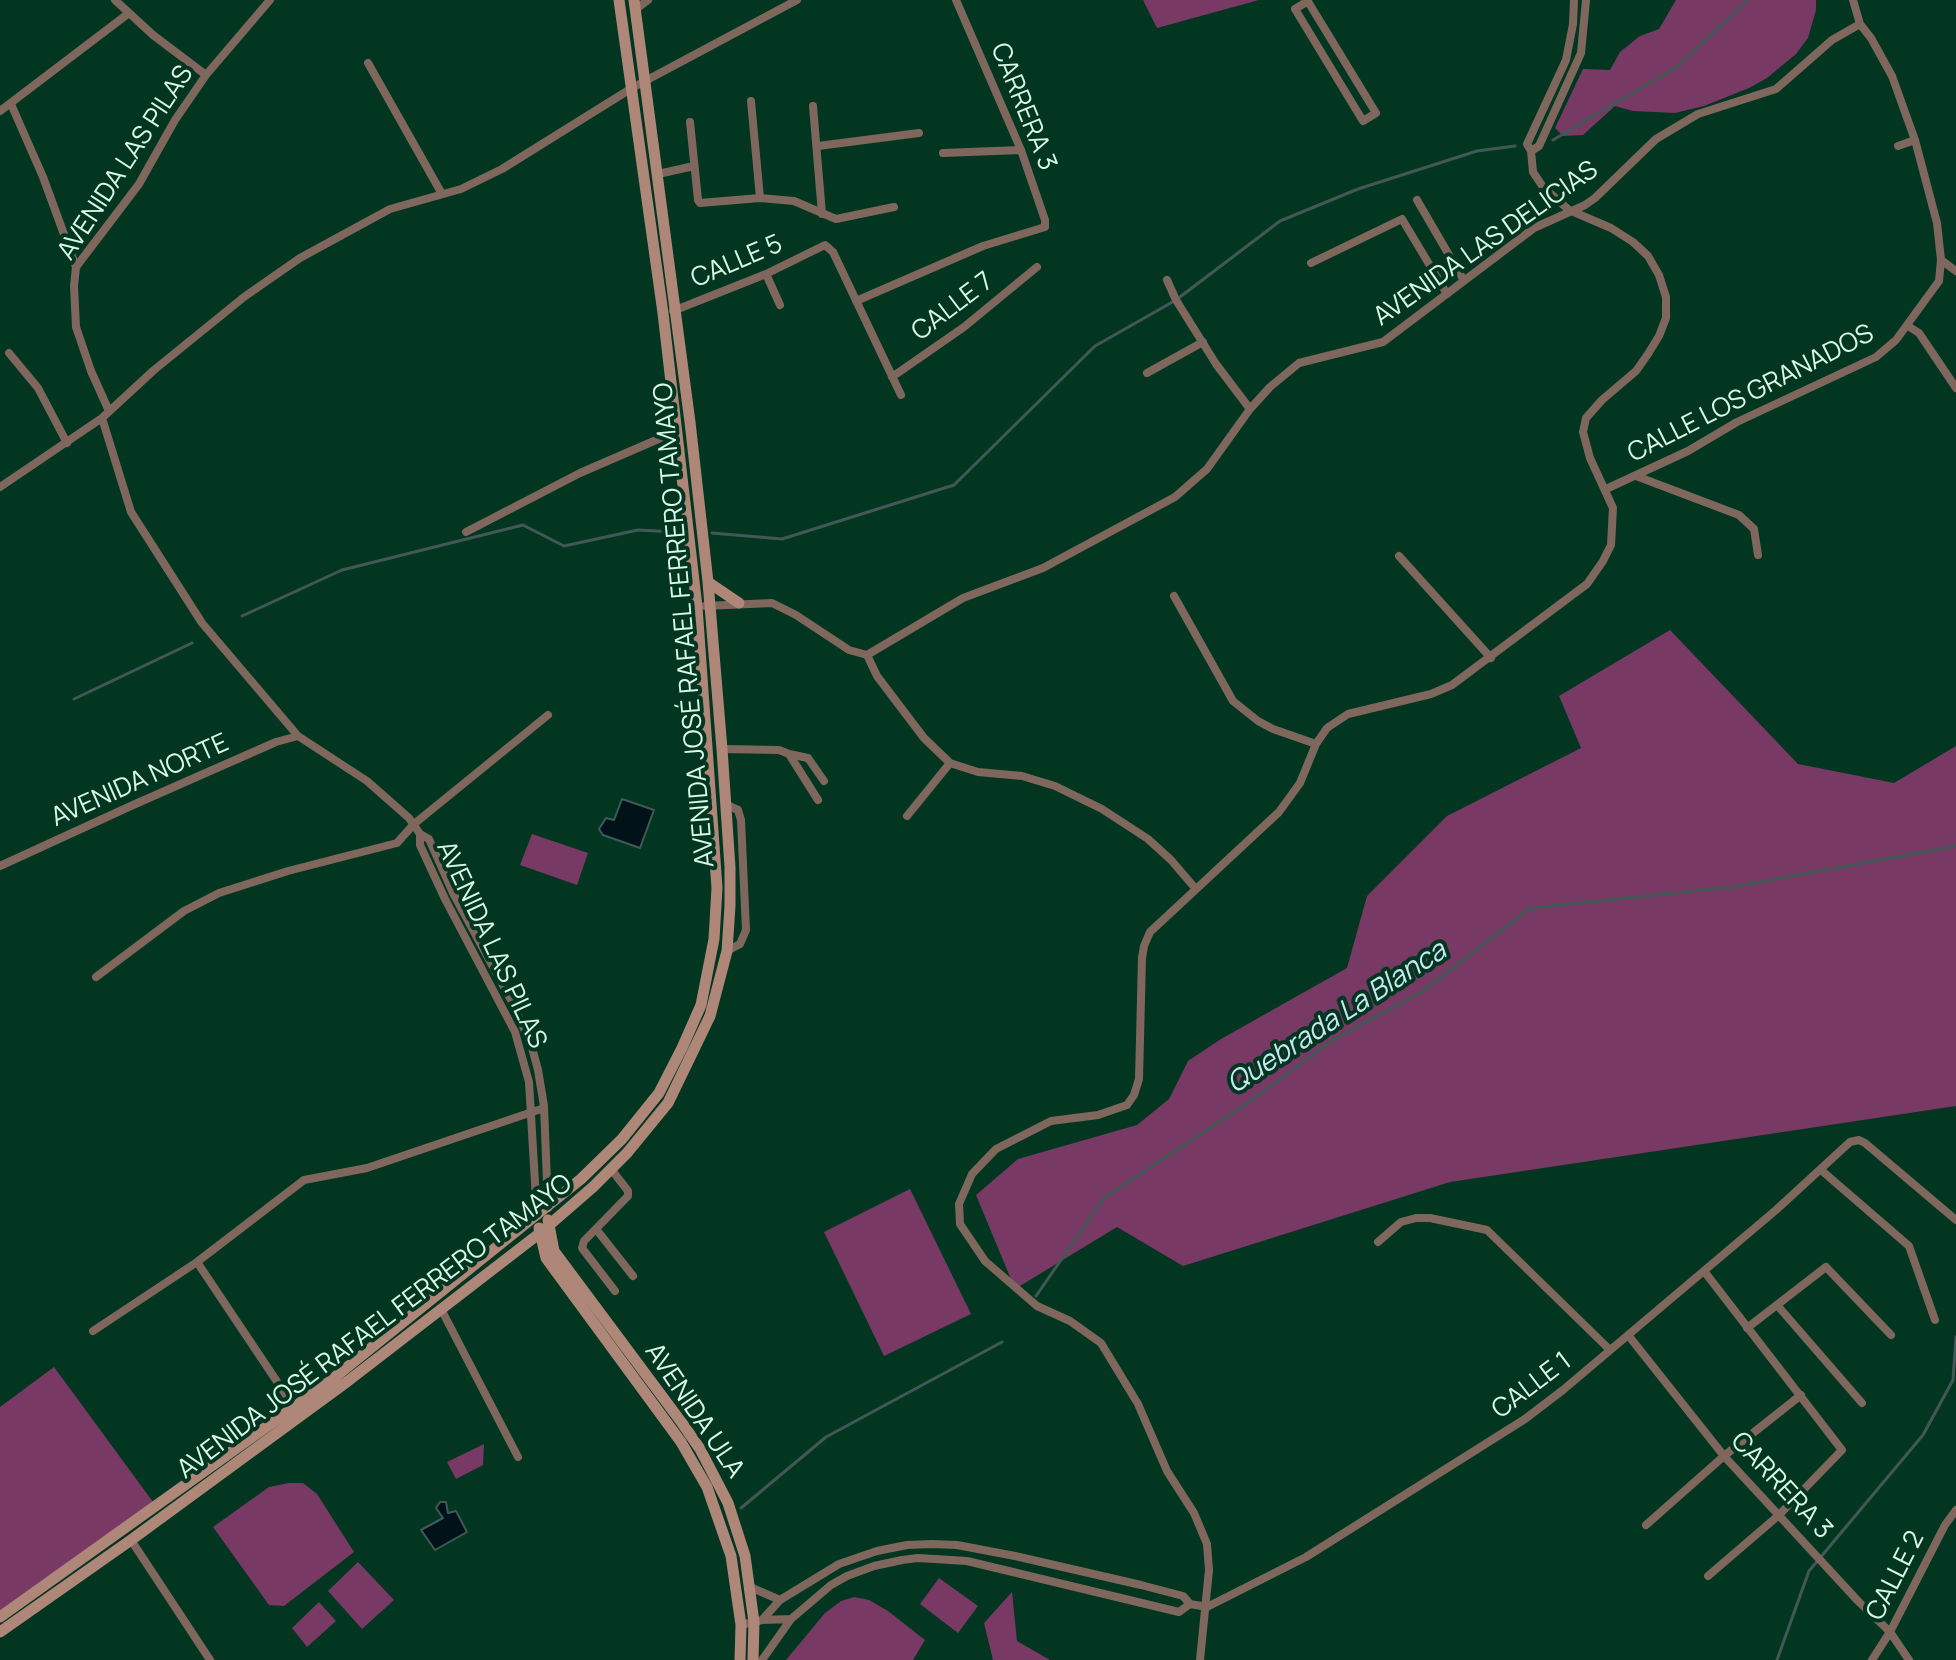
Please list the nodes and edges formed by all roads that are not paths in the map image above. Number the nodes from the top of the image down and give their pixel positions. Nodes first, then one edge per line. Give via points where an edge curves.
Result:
1 (115, 0) edge
2 (270, 0) edge
3 (619, 0) edge
4 (648, 0) edge
5 (797, 0) edge
6 (956, 0) edge
7 (1574, 0) edge
8 (1586, 0) edge
9 (1853, 0) edge
10 (1308, 1) edge
11 (635, 5) edge
12 (129, 13) junction
13 (1860, 24) junction
14 (368, 63) dead end
15 (206, 75) junction
16 (646, 82) junction
17 (632, 88) junction
18 (751, 101) dead end
19 (11, 104) junction
20 (813, 106) dead end
21 (0, 111) edge
22 (690, 122) dead end
23 (919, 133) dead end
24 (1915, 140) junction
25 (818, 146) junction
26 (1898, 146) dead end
27 (1021, 150) junction
28 (1531, 151) junction
29 (943, 153) dead end
30 (694, 166) junction
31 (658, 174) junction
32 (442, 194) junction
33 (760, 198) junction
34 (1417, 200) dead end
35 (894, 207) dead end
36 (1569, 210) junction
37 (822, 214) junction
38 (1941, 260) junction
39 (1311, 263) dead end
40 (76, 267) junction
41 (1037, 267) dead end
42 (1956, 271) edge
43 (766, 274) junction
44 (1437, 277) junction
45 (1463, 279) junction
46 (1167, 280) dead end
47 (1447, 294) junction
48 (856, 301) junction
49 (780, 305) dead end
50 (1392, 308) dead end
51 (670, 312) junction
52 (1908, 326) junction
53 (1203, 342) junction
54 (9, 353) dead end
55 (1147, 373) dead end
56 (892, 377) junction
57 (1956, 388) edge
58 (901, 395) dead end
59 (1250, 409) junction
60 (106, 414) junction
61 (677, 431) junction
62 (67, 443) junction
63 (1636, 476) junction
64 (0, 487) edge
65 (1606, 489) junction
66 (466, 532) dead end
67 (1758, 555) dead end
68 (1399, 556) dead end
69 (708, 582) junction
70 (1174, 596) dead end
71 (739, 603) junction
72 (710, 605) junction
73 (697, 607) junction
74 (867, 655) junction
75 (1491, 658) junction
76 (548, 715) dead end
77 (298, 736) junction
78 (1316, 744) junction
79 (722, 749) junction
80 (789, 754) junction
81 (950, 763) junction
82 (824, 781) dead end
83 (818, 800) dead end
84 (725, 804) junction
85 (907, 816) dead end
86 (414, 824) junction
87 (420, 834) junction
88 (0, 866) edge
89 (1195, 888) junction
90 (727, 951) junction
91 (96, 977) dead end
92 (544, 1108) junction
93 (531, 1111) junction
94 (611, 1169) junction
95 (1821, 1170) junction
96 (548, 1208) junction
97 (537, 1216) junction
98 (1956, 1220) edge
99 (544, 1229) junction
100 (596, 1229) junction
101 (1378, 1242) dead end
102 (197, 1262) junction
103 (1704, 1271) junction
104 (633, 1276) dead end
105 (615, 1291) dead end
106 (1777, 1305) junction
107 (441, 1309) junction
108 (1935, 1320) dead end
109 (1747, 1328) junction
110 (93, 1331) dead end
111 (1628, 1335) junction
112 (1891, 1335) dead end
113 (1610, 1350) junction
114 (1801, 1395) junction
115 (1862, 1403) dead end
116 (294, 1407) junction
117 (1724, 1456) junction
118 (518, 1457) dead end
119 (1956, 1510) edge
120 (1779, 1515) junction
121 (1646, 1525) dead end
122 (131, 1540) junction
123 (1708, 1576) dead end
124 (750, 1587) junction
125 (780, 1600) junction
126 (1190, 1604) junction
127 (1207, 1607) junction
128 (0, 1617) edge
129 (791, 1619) junction
130 (758, 1621) junction
131 (741, 1625) junction
132 (0, 1632) edge
133 (1890, 1632) junction
134 (210, 1660) edge
135 (740, 1660) edge
136 (753, 1660) edge
137 (762, 1660) edge
138 (1200, 1660) edge
139 (1872, 1660) edge
140 (1909, 1660) edge

1 - 12 street
2 - 15 street, AVENIDA LAS PILAS
3 - 17 street, AVENIDA JOSÉ RAFAEL FERRERO TAMAYO
4 - 11 street
5 - 16 street
6 - 27 street, CARRERA 3
7 - 28 street via 1569,49 1527,144
8 - 28 street via 1581,53 1539,146
9 - 13 street
10 - 10 street via 1295,9 1363,121 1376,113
11 - 16 street, AVENIDA JOSÉ RAFAEL FERRERO TAMAYO
12 - 15 street
12 - 19 street
13 - 24 street via 1892,76
13 - 36 street, AVENIDA LAS DELICIAS via 1832,40 1776,89 1698,114 1664,133 1595,198
14 - 32 street
15 - 40 street, AVENIDA LAS PILAS via 139,184
16 - 17 street
16 - 31 street, AVENIDA JOSÉ RAFAEL FERRERO TAMAYO
17 - 32 street via 502,169
17 - 51 street, AVENIDA JOSÉ RAFAEL FERRERO TAMAYO
18 - 33 street
19 - 21 street
19 - 40 street
20 - 25 street
22 - 30 street
23 - 25 street
24 - 26 street
24 - 38 street
25 - 37 street
27 - 29 street
27 - 48 street, CARRERA 3 via 1045,220 1042,230 983,246
28 - 36 street via 1537,180
30 - 31 street
30 - 33 street via 700,203
31 - 51 street, AVENIDA JOSÉ RAFAEL FERRERO TAMAYO
32 - 60 street via 390,209 300,258 232,306
33 - 37 street via 801,202
34 - 45 street
35 - 37 street via 836,219
36 - 45 street, AVENIDA LAS DELICIAS via 1534,228
36 - 65 street via 1633,242 1648,256 1666,297 1666,318 1648,354 1586,418 1585,442
38 - 42 street
38 - 52 street, CALLE LOS GRANADOS via 1939,281
39 - 44 street via 1402,219
40 - 60 street, AVENIDA LAS PILAS via 76,327
41 - 56 street, CALLE 7
43 - 48 street, CALLE 5 via 825,245
43 - 49 street
43 - 51 street, CALLE 5
44 - 47 street
44 - 50 street
45 - 47 street, AVENIDA LAS DELICIAS
46 - 53 street
47 - 59 street, AVENIDA LAS DELICIAS via 1383,342 1299,363
48 - 56 street
51 - 61 street, AVENIDA JOSÉ RAFAEL FERRERO TAMAYO
51 - 69 street, AVENIDA JOSÉ RAFAEL FERRERO TAMAYO
52 - 57 street via 1919,333
52 - 63 street, CALLE LOS GRANADOS via 1865,364 1737,422
53 - 55 street
53 - 59 street
54 - 62 street via 38,388
56 - 58 street
59 - 74 street, AVENIDA LAS DELICIAS via 1207,469 1175,497 1043,568 963,598
60 - 62 street
60 - 77 street, AVENIDA LAS PILAS via 131,512 151,546 202,623
61 - 66 street
61 - 73 street, AVENIDA JOSÉ RAFAEL FERRERO TAMAYO
62 - 64 street
63 - 65 street, CALLE LOS GRANADOS
63 - 67 street via 1749,521
65 - 75 street via 1613,527 1611,545 1597,573
68 - 75 street
69 - 71 street
69 - 72 street, AVENIDA JOSÉ RAFAEL FERRERO TAMAYO
70 - 78 street via 1233,701 1273,729
71 - 72 street
71 - 74 street via 772,603 849,650
72 - 73 street
72 - 79 street, AVENIDA JOSÉ RAFAEL FERRERO TAMAYO
73 - 96 street, AVENIDA JOSÉ RAFAEL FERRERO TAMAYO via 717,888 701,1005 671,1070 639,1119
74 - 81 street via 924,738
75 - 78 street via 1442,690 1348,714 1327,728
76 - 86 street
77 - 86 street, AVENIDA LAS PILAS via 367,781
77 - 88 street, AVENIDA NORTE
78 - 89 street via 1300,783 1279,812
79 - 80 street
79 - 84 street, AVENIDA JOSÉ RAFAEL FERRERO TAMAYO
80 - 82 street via 808,758
80 - 83 street
81 - 85 street
81 - 89 street via 1022,776 1102,809 1148,839
84 - 90 street, AVENIDA JOSÉ RAFAEL FERRERO TAMAYO
84 - 90 street via 738,810 741,820 746,930 740,944
86 - 87 street, AVENIDA LAS PILAS
86 - 91 street via 397,843 219,893 184,911
87 - 92 street, AVENIDA LAS PILAS via 429,839 520,1017
87 - 93 street, AVENIDA LAS PILAS via 420,845 454,918 515,1032
89 - 127 street via 1150,932 1144,946 1139,1079 1127,1105 1051,1121 996,1149 972,1174 959,1204 960,1224 985,1261 1037,1306 1101,1343 1115,1363 1167,1471 1202,1528 1209,1570
90 - 94 street, AVENIDA JOSÉ RAFAEL FERRERO TAMAYO via 717,996 668,1103
92 - 93 street
92 - 96 street, AVENIDA LAS PILAS
93 - 97 street, AVENIDA LAS PILAS
93 - 102 street via 367,1168 304,1180
94 - 99 street, AVENIDA JOSÉ RAFAEL FERRERO TAMAYO
94 - 100 street via 628,1196
95 - 98 street, CALLE 1 via 1845,1145 1859,1140
95 - 103 street, CALLE 1
95 - 108 street via 1909,1246
96 - 97 street, AVENIDA JOSÉ RAFAEL FERRERO TAMAYO
96 - 99 street, AVENIDA ULA
97 - 99 street, AVENIDA ULA
97 - 116 street, AVENIDA JOSÉ RAFAEL FERRERO TAMAYO
99 - 107 street, AVENIDA JOSÉ RAFAEL FERRERO TAMAYO
99 - 124 street, AVENIDA ULA via 554,1251 716,1477 745,1556
99 - 131 street, AVENIDA ULA via 546,1258 681,1442 707,1487 731,1556
100 - 104 street
100 - 105 street via 582,1248
101 - 113 street via 1401,1222 1416,1218 1487,1230
102 - 110 street
102 - 116 street
103 - 109 street
103 - 111 street, CALLE 1
106 - 109 street
106 - 112 street via 1826,1267
106 - 115 street
107 - 118 street
107 - 122 street, AVENIDA JOSÉ RAFAEL FERRERO TAMAYO
109 - 114 street
111 - 113 street, CALLE 1
111 - 117 street, CARRERA 3
113 - 127 street, CALLE 1 via 1525,1419 1383,1510
114 - 117 street
114 - 120 street via 1842,1450
116 - 128 street, AVENIDA JOSÉ RAFAEL FERRERO TAMAYO
117 - 120 street, CARRERA 3
117 - 121 street
119 - 133 street, CALLE 2
120 - 123 street
120 - 133 street, CARRERA 3
122 - 132 street, AVENIDA JOSÉ RAFAEL FERRERO TAMAYO
122 - 134 street
124 - 125 street
124 - 130 street, AVENIDA ULA
125 - 126 street via 839,1564 877,1551 932,1544 1015,1556 1141,1585 1183,1596
125 - 130 street
126 - 127 street
126 - 129 street via 1179,1612 967,1561 918,1558 847,1576
127 - 138 street
129 - 130 street
129 - 137 street
130 - 131 street
130 - 136 street, AVENIDA ULA
131 - 135 street, AVENIDA ULA
133 - 139 street, CALLE 2
133 - 140 street, CARRERA 3

